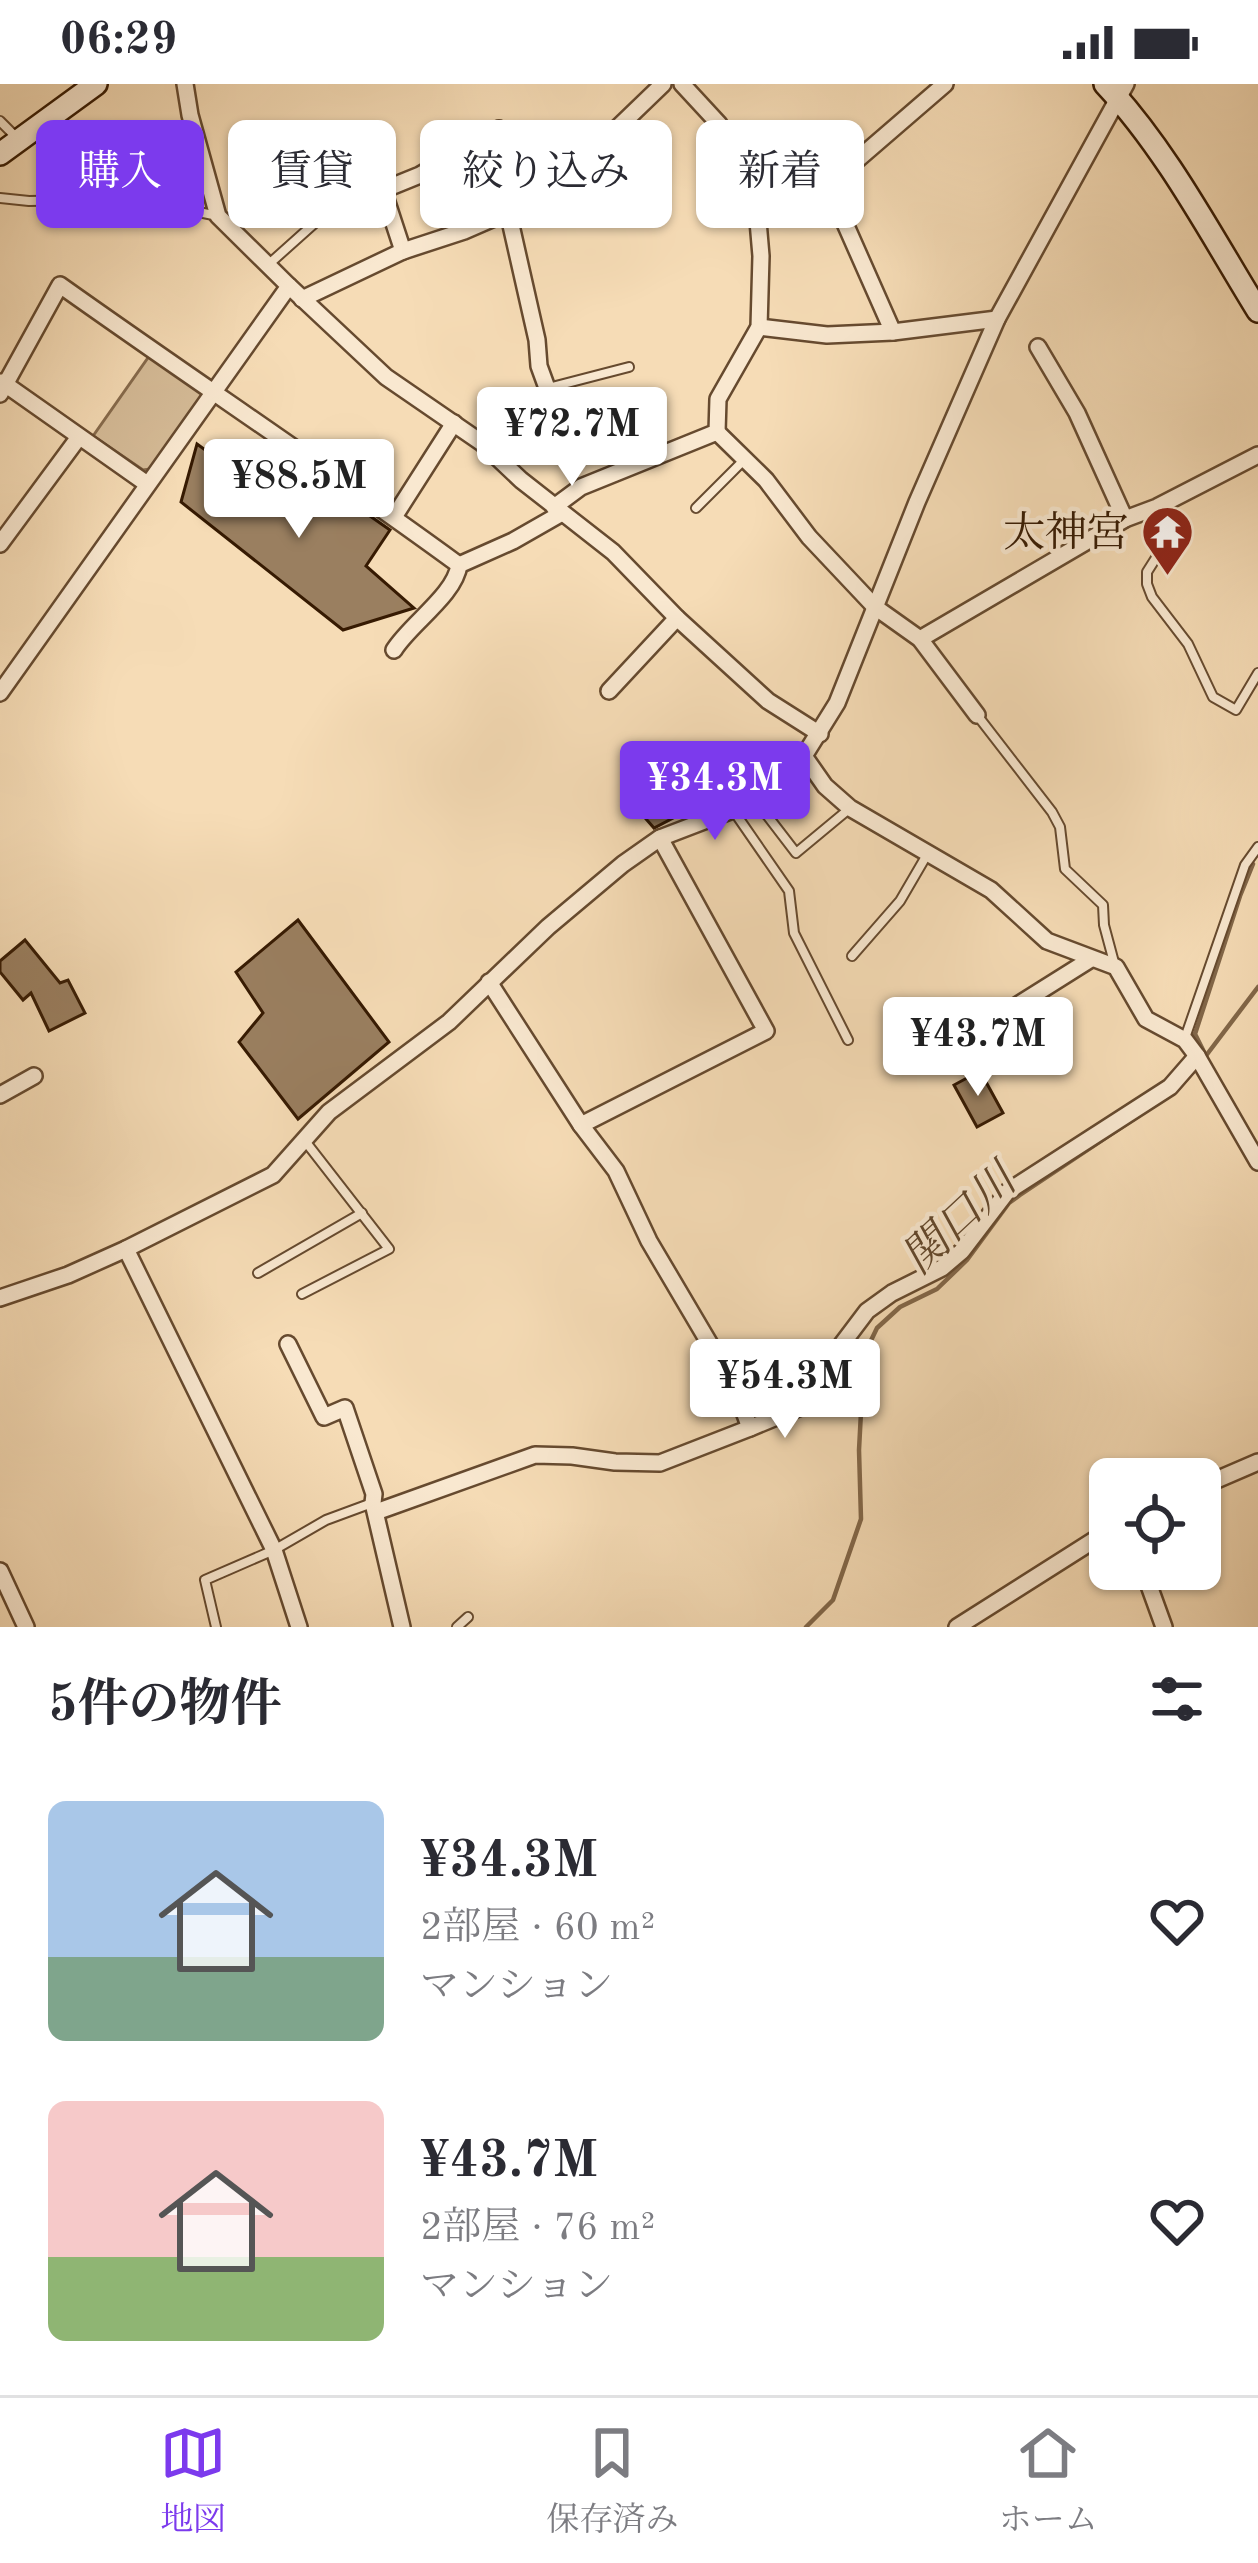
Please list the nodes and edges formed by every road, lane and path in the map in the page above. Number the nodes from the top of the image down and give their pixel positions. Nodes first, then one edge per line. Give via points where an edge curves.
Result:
1 (96, 84) edge
2 (185, 84) edge
3 (663, 84) edge
4 (682, 84) edge
5 (945, 84) edge
6 (1117, 89) edge
7 (626, 120) edge
8 (715, 120) edge
9 (0, 121) edge
10 (20, 140) junction
11 (0, 154) edge
12 (864, 154) edge
13 (420, 176) edge
14 (0, 198) edge
15 (218, 216) junction
16 (309, 228) edge
17 (471, 228) edge
18 (512, 228) edge
19 (759, 228) edge
20 (847, 228) edge
21 (403, 251) junction
22 (268, 265) junction
23 (289, 286) junction
24 (302, 299) junction
25 (1258, 311) edge
26 (997, 319) junction
27 (759, 327) junction
28 (893, 332) junction
29 (1038, 347) dead end
30 (629, 367) dead end
31 (2, 386) edge
32 (547, 388) joint
33 (212, 393) junction
34 (454, 423) junction
35 (718, 432) junction
36 (79, 437) junction
37 (1258, 454) edge
38 (744, 460) junction
39 (147, 484) junction
40 (1157, 507) junction
41 (696, 508) dead end
42 (558, 510) junction
43 (394, 517) junction
44 (1125, 519) junction
45 (0, 544) edge
46 (459, 565) junction
47 (875, 607) junction
48 (677, 618) junction
49 (920, 640) junction
50 (394, 650) dead end
51 (1258, 673) edge
52 (609, 691) dead end
53 (0, 693) edge
54 (977, 715) joint
55 (820, 734) junction
56 (804, 756) junction
57 (753, 797) junction
58 (850, 808) junction
59 (733, 810) junction
60 (660, 838) junction
61 (1258, 847) edge
62 (928, 853) junction
63 (852, 956) dead end
64 (1090, 958) junction
65 (1116, 967) junction
66 (489, 982) junction
67 (848, 1040) dead end
68 (1185, 1040) junction
69 (932, 1059) dead end
70 (1201, 1062) junction
71 (34, 1076) dead end
72 (0, 1095) edge
73 (581, 1125) junction
74 (305, 1142) junction
75 (1257, 1157) edge
76 (362, 1213) junction
77 (126, 1249) junction
78 (258, 1273) dead end
79 (302, 1294) dead end
80 (0, 1298) edge
81 (288, 1344) dead end
82 (750, 1428) junction
83 (1258, 1462) edge
84 (1221, 1478) edge
85 (375, 1508) junction
86 (1089, 1543) edge
87 (274, 1550) junction
88 (0, 1571) edge
89 (1150, 1590) edge
90 (468, 1617) dead end
91 (26, 1627) edge
92 (216, 1627) edge
93 (299, 1627) edge
94 (402, 1627) edge
95 (457, 1627) edge
96 (957, 1627) edge
97 (1164, 1627) edge

1 - 10 main road
2 - 15 street
3 - 7 street
4 - 8 street
5 - 12 street
6 - 25 main road
6 - 26 street
9 - 10 lane
10 - 11 main road
13 - 21 street via 383,190
14 - 15 lane via 135,199
15 - 22 street
16 - 22 lane
17 - 21 street
18 - 32 street
19 - 27 street
20 - 28 street
21 - 24 street
22 - 23 street
23 - 24 street
23 - 33 street
24 - 34 street via 386,377
26 - 28 street
26 - 47 street
27 - 28 street
27 - 35 street via 718,399
29 - 44 street
30 - 32 lane
31 - 33 street via 60,285
31 - 36 street
33 - 39 street
33 - 43 street
34 - 42 street
34 - 43 street
35 - 38 street
35 - 42 street via 581,487
36 - 39 street
36 - 45 street
37 - 40 street
38 - 41 lane
38 - 47 street
39 - 53 street
40 - 44 street
40 - 51 lane via 1166,542 1147,572 1152,597 1188,644 1213,697 1236,710
42 - 46 street
42 - 48 street
43 - 46 street
44 - 49 street
46 - 50 street
47 - 49 street
47 - 55 street
48 - 52 street
48 - 55 street via 768,701
49 - 54 street
54 - 65 lane via 1052,812 1065,869 1103,905
55 - 56 street
56 - 57 street
56 - 58 street
57 - 58 lane via 796,853
57 - 59 street
58 - 62 street
59 - 60 street
59 - 67 lane via 789,891 794,933
60 - 66 street
60 - 73 street via 766,1030
61 - 68 lane
62 - 63 lane
62 - 64 street via 991,890 1047,941
64 - 65 street
64 - 69 street
65 - 68 street via 1146,1019
66 - 73 street
66 - 74 street via 329,1112
68 - 70 street
70 - 75 street
70 - 82 street via 1007,1192 962,1251 867,1312 803,1406
71 - 72 street
73 - 82 street via 616,1171
74 - 76 lane
74 - 77 street via 273,1175
76 - 78 lane
76 - 79 lane via 389,1249
77 - 80 street
77 - 87 street
81 - 85 street via 324,1417 345,1408
82 - 85 street via 660,1463 535,1455
83 - 84 street
85 - 87 lane via 326,1520
85 - 94 street
86 - 96 street
87 - 92 lane via 205,1580
87 - 93 street
88 - 91 street
89 - 97 street
90 - 95 lane

